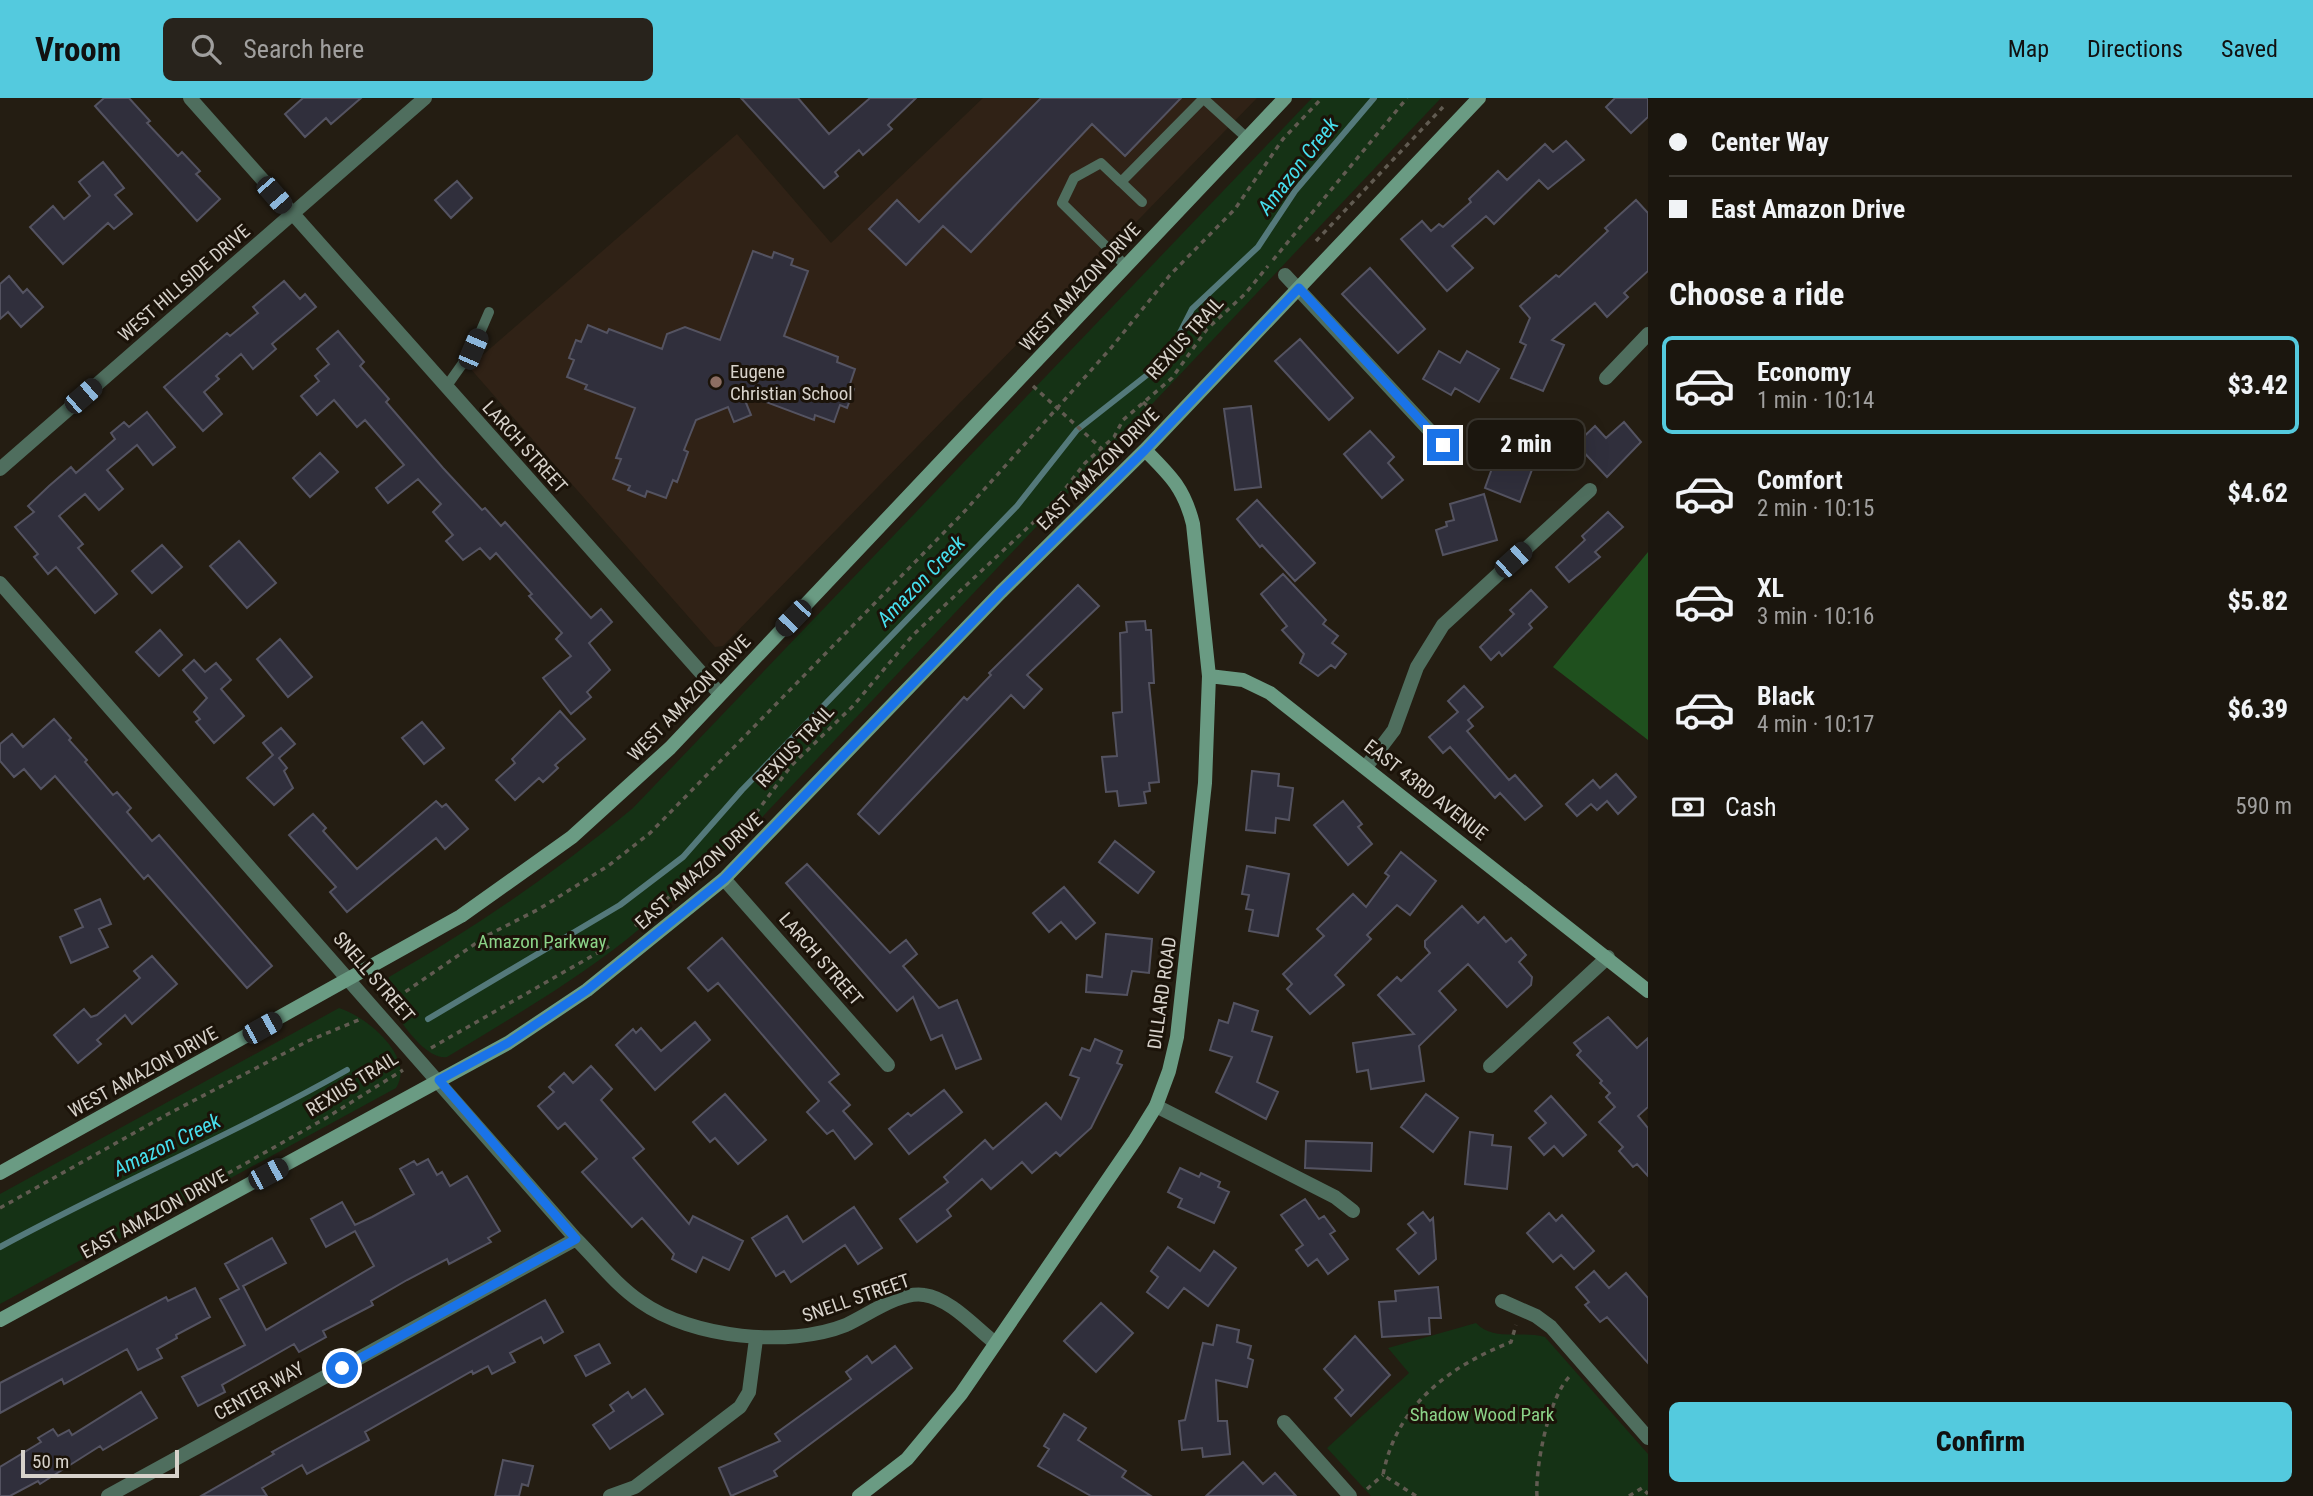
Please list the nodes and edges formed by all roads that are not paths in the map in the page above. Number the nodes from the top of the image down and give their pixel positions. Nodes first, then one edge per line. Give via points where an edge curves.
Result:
1 (190, 98) edge
2 (425, 98) edge
3 (1285, 98) edge
4 (1479, 98) edge
5 (1203, 99) edge
6 (1247, 138) junction
7 (1121, 182) junction
8 (1142, 202) dead end
9 (291, 215) junction
10 (1126, 266) junction
11 (1285, 275) dead end
12 (1299, 288) junction
13 (489, 312) dead end
14 (1648, 334) edge
15 (1606, 378) dead end
16 (446, 387) junction
17 (1443, 445) dead end
18 (1145, 450) junction
19 (0, 469) edge
20 (1590, 490) dead end
21 (0, 583) edge
22 (1209, 677) junction
23 (720, 694) junction
24 (1366, 768) junction
25 (724, 879) junction
26 (1608, 957) junction
27 (351, 979) junction
28 (1648, 991) edge
29 (888, 1065) dead end
30 (1490, 1066) dead end
31 (439, 1080) junction
32 (1156, 1106) junction
33 (0, 1172) edge
34 (1353, 1211) dead end
35 (576, 1239) junction
36 (1502, 1301) dead end
37 (0, 1320) edge
38 (756, 1339) junction
39 (994, 1342) junction
40 (1284, 1422) dead end
41 (1648, 1438) edge
42 (867, 1494) edge
43 (108, 1496) edge
44 (610, 1496) edge
45 (1350, 1496) edge

1 - 9 street, LARCH STREET
2 - 9 street, WEST HILLSIDE DRIVE
3 - 6 street, WEST AMAZON DRIVE
4 - 12 street, EAST AMAZON DRIVE
5 - 6 lane
5 - 7 lane
6 - 10 street, WEST AMAZON DRIVE
7 - 8 lane
7 - 10 lane via 1101,163 1074,178 1062,203
9 - 16 street, LARCH STREET
9 - 19 street, WEST HILLSIDE DRIVE
10 - 23 street, WEST AMAZON DRIVE
11 - 12 street
12 - 17 street
12 - 18 street, EAST AMAZON DRIVE
13 - 16 lane via 473,349
14 - 15 street
16 - 23 street, LARCH STREET
18 - 22 street, DILLARD ROAD via 1175,481 1188,506
18 - 25 street, EAST AMAZON DRIVE
20 - 24 street via 1443,625 1417,667 1399,721
21 - 27 street, SNELL STREET
22 - 24 street, EAST 43RD AVENUE via 1257,684
22 - 32 street, DILLARD ROAD via 1205,783 1186,970 1177,1037
23 - 27 street, WEST AMAZON DRIVE via 661,757 572,836 461,916
24 - 26 street, EAST 43RD AVENUE
25 - 29 street, LARCH STREET
25 - 31 street, EAST AMAZON DRIVE via 587,990 508,1043
26 - 28 street, EAST 43RD AVENUE
26 - 30 street
27 - 31 street, SNELL STREET
27 - 33 street, WEST AMAZON DRIVE
31 - 35 street, SNELL STREET
31 - 37 street, EAST AMAZON DRIVE
32 - 34 street via 1335,1197
32 - 39 street, DILLARD ROAD
35 - 38 street, SNELL STREET via 622,1287 661,1314
35 - 43 street, CENTER WAY
36 - 41 street via 1551,1327
38 - 39 street, SNELL STREET via 804,1337 843,1326 917,1294 939,1300
38 - 44 street via 749,1392 740,1407 635,1487
39 - 42 street, DILLARD ROAD via 926,1439
40 - 45 street

